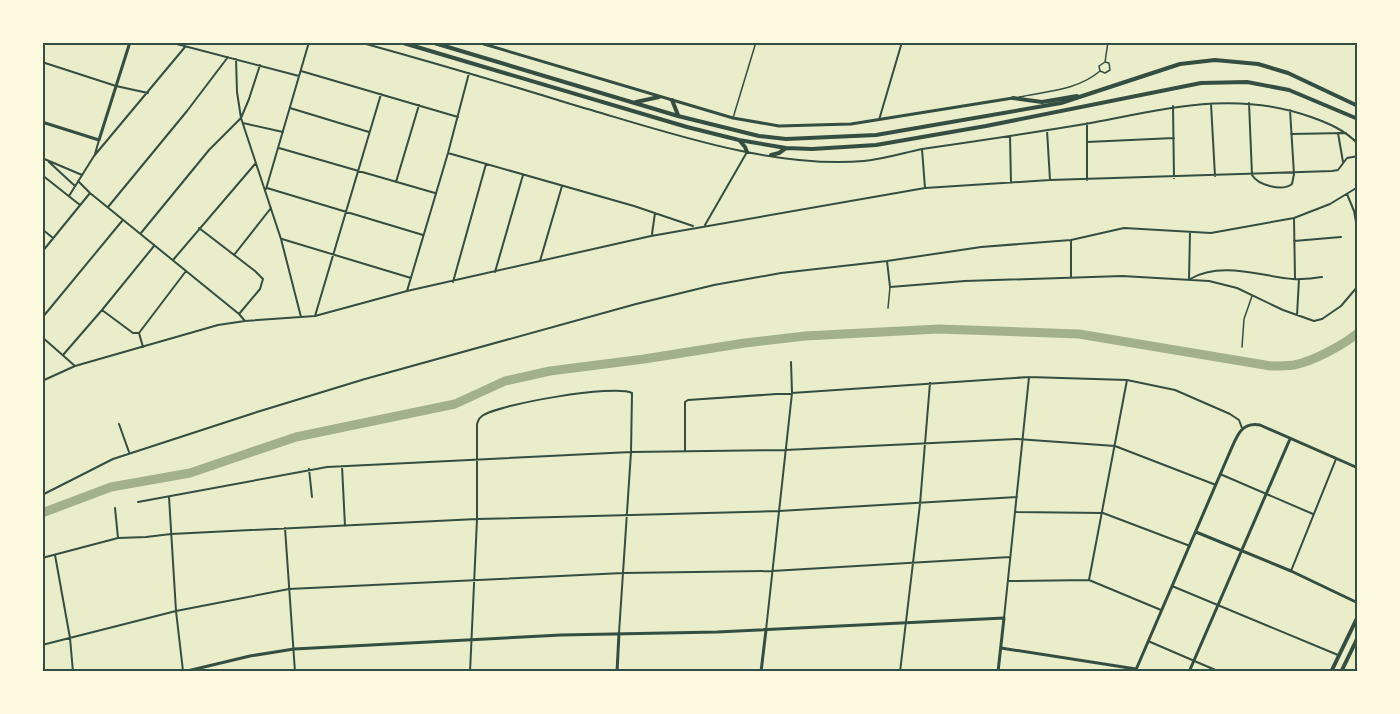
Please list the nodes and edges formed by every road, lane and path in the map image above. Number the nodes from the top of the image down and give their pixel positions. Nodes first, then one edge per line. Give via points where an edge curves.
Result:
1 (130, 42) edge
2 (169, 42) edge
3 (309, 42) edge
4 (359, 42) edge
5 (400, 42) edge
6 (430, 42) edge
7 (477, 42) edge
8 (756, 42) edge
9 (902, 42) edge
10 (1108, 42) edge
11 (185, 47) junction
12 (228, 57) junction
13 (236, 59) junction
14 (42, 62) edge
15 (1105, 62) junction
16 (260, 65) junction
17 (300, 71) junction
18 (1100, 71) junction
19 (469, 73) junction
20 (299, 76) junction
21 (116, 86) junction
22 (148, 93) junction
23 (381, 94) junction
24 (659, 97) junction
25 (1084, 97) junction
26 (1013, 98) junction
27 (672, 100) junction
28 (635, 103) junction
29 (1249, 103) junction
30 (1211, 104) junction
31 (419, 105) junction
32 (1173, 106) junction
33 (1358, 106) edge
34 (290, 108) junction
35 (1290, 110) junction
36 (678, 116) junction
37 (458, 117) junction
38 (241, 118) junction
39 (733, 118) junction
40 (1358, 119) edge
41 (879, 121) junction
42 (42, 122) edge
43 (243, 123) junction
44 (1087, 123) junction
45 (1047, 130) junction
46 (283, 132) junction
47 (369, 132) junction
48 (1338, 133) junction
49 (1346, 133) junction
50 (1291, 134) junction
51 (1010, 136) junction
52 (1174, 138) junction
53 (99, 140) junction
54 (739, 140) junction
55 (1087, 142) junction
56 (1358, 144) edge
57 (279, 148) junction
58 (786, 148) junction
59 (922, 149) junction
60 (747, 152) junction
61 (448, 153) junction
62 (771, 155) junction
63 (94, 156) junction
64 (1358, 156) edge
65 (42, 158) edge
66 (46, 160) junction
67 (256, 162) junction
68 (1342, 162) junction
69 (486, 164) junction
70 (358, 171) junction
71 (1294, 174) junction
72 (42, 175) edge
73 (82, 175) junction
74 (523, 175) junction
75 (1252, 175) junction
76 (1215, 176) junction
77 (1174, 178) junction
78 (1050, 180) junction
79 (1087, 180) junction
80 (78, 181) junction
81 (396, 182) junction
82 (1011, 183) junction
83 (75, 186) junction
84 (562, 186) junction
85 (1358, 187) edge
86 (267, 188) junction
87 (925, 188) junction
88 (266, 192) junction
89 (90, 193) junction
90 (436, 194) junction
91 (1347, 194) junction
92 (69, 196) junction
93 (80, 205) junction
94 (108, 207) junction
95 (271, 208) junction
96 (346, 212) junction
97 (655, 213) junction
98 (1294, 218) junction
99 (123, 220) junction
100 (705, 225) junction
101 (696, 227) junction
102 (199, 228) junction
103 (42, 229) edge
104 (1190, 232) junction
105 (1358, 233) edge
106 (141, 234) junction
107 (423, 235) junction
108 (651, 236) junction
109 (1341, 237) dead end
110 (53, 238) junction
111 (281, 239) junction
112 (1071, 240) junction
113 (1294, 241) junction
114 (154, 246) junction
115 (42, 252) edge
116 (234, 255) junction
117 (333, 255) junction
118 (173, 260) junction
119 (540, 261) junction
120 (887, 261) junction
121 (186, 271) junction
122 (495, 272) junction
123 (1322, 277) dead end
124 (411, 278) junction
125 (1071, 278) junction
126 (1190, 279) junction
127 (1295, 279) junction
128 (1299, 279) junction
129 (453, 282) junction
130 (890, 286) junction
131 (1358, 286) edge
132 (407, 291) junction
133 (1252, 296) junction
134 (888, 308) dead end
135 (102, 310) junction
136 (239, 314) junction
137 (315, 316) junction
138 (1298, 316) junction
139 (301, 317) junction
140 (42, 318) edge
141 (245, 321) junction
142 (139, 333) junction
143 (42, 337) edge
144 (143, 347) junction
145 (1242, 347) dead end
146 (63, 355) junction
147 (791, 362) dead end
148 (75, 366) junction
149 (1029, 377) junction
150 (1127, 380) junction
151 (42, 381) edge
152 (930, 383) junction
153 (792, 393) junction
154 (119, 424) dead end
155 (1242, 428) junction
156 (1290, 439) junction
157 (1024, 440) junction
158 (925, 443) junction
159 (1115, 446) junction
160 (785, 450) junction
161 (631, 452) junction
162 (685, 452) junction
163 (130, 453) junction
164 (1336, 459) junction
165 (478, 460) junction
166 (342, 466) junction
167 (1358, 468) edge
168 (309, 469) junction
169 (1220, 474) junction
170 (1216, 484) junction
171 (1266, 494) junction
172 (42, 495) edge
173 (169, 497) junction
174 (312, 497) dead end
175 (1017, 497) junction
176 (138, 502) dead end
177 (920, 504) junction
178 (115, 508) dead end
179 (779, 510) junction
180 (1015, 512) junction
181 (1102, 513) junction
182 (626, 514) junction
183 (1313, 514) junction
184 (477, 519) junction
185 (345, 526) junction
186 (285, 528) junction
187 (1196, 532) junction
188 (171, 534) junction
189 (118, 537) junction
190 (1190, 546) junction
191 (1242, 550) junction
192 (56, 555) junction
193 (1010, 557) junction
194 (42, 558) edge
195 (912, 563) junction
196 (1291, 570) junction
197 (772, 571) junction
198 (623, 573) junction
199 (474, 580) junction
200 (1089, 580) junction
201 (1009, 581) junction
202 (1172, 586) junction
203 (289, 589) junction
204 (1358, 603) edge
205 (1218, 605) junction
206 (1161, 610) junction
207 (176, 611) junction
208 (1358, 616) edge
209 (1004, 618) junction
210 (906, 624) junction
211 (766, 630) junction
212 (619, 633) junction
213 (1358, 637) edge
214 (70, 638) junction
215 (471, 640) junction
216 (1148, 641) junction
217 (42, 645) edge
218 (1358, 647) edge
219 (1001, 648) junction
220 (294, 649) junction
221 (1351, 651) junction
222 (1340, 656) junction
223 (1194, 661) junction
224 (1135, 671) edge
225 (74, 672) edge
226 (183, 672) edge
227 (295, 672) edge
228 (470, 672) edge
229 (617, 672) edge
230 (761, 672) edge
231 (900, 672) edge
232 (998, 672) edge
233 (1189, 672) edge
234 (1220, 672) edge
235 (1331, 672) edge
236 (1341, 672) edge

1 - 21 main road
2 - 11 street
3 - 17 street
4 - 19 street
5 - 54 main road
6 - 28 main road
7 - 24 main road
8 - 39 lane
9 - 41 street
10 - 15 lane
11 - 12 street
11 - 22 street
12 - 13 street
12 - 94 street
13 - 16 street
13 - 38 street
14 - 21 street
15 - 18 lane via 1099,66
15 - 18 lane via 1110,70
16 - 20 street
16 - 38 street
17 - 20 street
17 - 23 street
18 - 26 lane via 1084,83
19 - 37 street
19 - 60 street
20 - 34 street
21 - 22 street
21 - 53 main road
22 - 63 street
23 - 31 street
23 - 47 street
24 - 27 main road
24 - 28 main road
25 - 26 main road via 1042,102
25 - 33 main road via 1180,64 1232,60 1288,73
25 - 36 main road via 876,135 820,138 759,136
26 - 41 main road
27 - 36 main road
27 - 39 main road
28 - 36 main road
29 - 30 street
29 - 35 street
29 - 75 street
30 - 32 street
30 - 76 street
31 - 37 street
31 - 81 street
32 - 44 street
32 - 52 street
34 - 46 street
34 - 47 street
35 - 49 street
35 - 50 street
37 - 61 street
38 - 43 street
38 - 106 street via 209,150
39 - 41 main road via 786,127
40 - 58 main road via 1289,90 1247,82 1201,83 876,145
42 - 53 main road
43 - 46 street
43 - 67 street
44 - 45 street
44 - 55 street
45 - 51 street
45 - 78 street
46 - 57 street
47 - 70 street
48 - 49 street
48 - 50 street
48 - 68 street
49 - 56 street
50 - 71 street
51 - 59 street
51 - 82 street
52 - 55 street
52 - 77 street
53 - 63 street
54 - 58 main road
54 - 60 main road
55 - 79 street
57 - 70 street
57 - 86 street
58 - 62 main road
59 - 62 street via 861,161 814,161
59 - 87 street
60 - 62 street
60 - 100 street
61 - 69 street
61 - 90 street
63 - 73 street
64 - 68 street via 1349,156
65 - 66 street
66 - 73 street
66 - 83 street
67 - 88 street
67 - 102 street
68 - 71 street via 1338,170
69 - 74 street
69 - 129 street
70 - 81 street
70 - 96 street
71 - 75 street
71 - 75 street via 1292,184 1285,188 1261,182
72 - 92 street
73 - 80 street
74 - 84 street
74 - 122 street
75 - 76 street
76 - 77 street
77 - 79 street
78 - 79 street
78 - 82 street
80 - 83 street
80 - 89 street
81 - 90 street
82 - 87 street
83 - 92 street
84 - 97 street
84 - 119 street
85 - 91 street
86 - 88 street
86 - 96 street
87 - 100 street
88 - 95 street
89 - 93 street
89 - 94 street
90 - 107 street
91 - 98 street
91 - 105 street
92 - 93 street
93 - 110 street
94 - 99 street
95 - 111 street
95 - 116 street
96 - 107 street
96 - 117 street
97 - 101 street
97 - 108 street
98 - 104 street
98 - 113 street
99 - 106 street
99 - 140 street
100 - 101 street
101 - 108 street
102 - 116 street
102 - 118 street
103 - 110 street
104 - 112 street via 1124,228
104 - 126 street
106 - 114 street
107 - 124 street
108 - 119 street
109 - 113 street
110 - 115 street
111 - 117 street
111 - 139 street
112 - 120 street via 981,247
112 - 125 street
113 - 127 street
114 - 118 street
114 - 135 street
116 - 136 street via 260,275 263,282
117 - 124 street
117 - 137 street
118 - 121 street
119 - 122 street
120 - 130 street
120 - 163 street via 739,279 636,304 365,379
121 - 136 street
121 - 142 street
122 - 129 street
123 - 128 street
124 - 132 street
125 - 126 street
125 - 130 street
126 - 127 street via 1226,270
126 - 133 street via 1222,283
127 - 128 street
128 - 138 street
129 - 132 street
130 - 134 lane
131 - 138 street via 1347,301 1322,319
132 - 137 street
133 - 138 street
133 - 145 lane via 1244,319
135 - 142 street via 133,333
135 - 146 street
136 - 141 street
137 - 139 street
139 - 141 street
141 - 144 street
142 - 144 street
143 - 146 street
144 - 148 street
146 - 148 street
147 - 153 street
148 - 151 street
149 - 150 street
149 - 152 street
149 - 157 street
150 - 155 street via 1176,390 1230,414
150 - 159 street
152 - 153 street
152 - 158 street
153 - 160 street
153 - 162 street via 686,401
154 - 163 street
155 - 156 main road via 1257,424
155 - 169 main road
156 - 164 main road
156 - 171 main road
157 - 158 street
157 - 159 street
157 - 175 street
158 - 160 street
158 - 177 street
159 - 170 street
159 - 181 street
160 - 162 street
160 - 179 street
161 - 162 street
161 - 165 street
161 - 165 street via 633,403 632,393 625,391 545,398 489,413 480,418
161 - 182 street
163 - 172 street
164 - 167 main road
164 - 183 street
165 - 166 street
165 - 184 street
166 - 168 street
166 - 185 street
168 - 173 street
168 - 174 street
169 - 170 main road
169 - 171 street
170 - 187 main road
171 - 183 street
171 - 191 main road
173 - 176 street
173 - 188 street
175 - 177 street
175 - 180 street
177 - 179 street
177 - 195 street
178 - 189 street
179 - 182 street
179 - 197 street
180 - 181 street
180 - 193 street
181 - 190 street
181 - 200 street
182 - 184 street
182 - 198 street
183 - 196 street
184 - 185 street
184 - 199 street
185 - 186 street
186 - 188 street
186 - 203 street
187 - 190 main road
187 - 191 main road
188 - 189 street
188 - 207 street
189 - 192 street
190 - 202 main road
191 - 196 main road
191 - 205 main road
192 - 194 street
192 - 214 street
193 - 195 street
193 - 201 street
195 - 197 street
195 - 210 street
196 - 204 main road
197 - 198 street
197 - 211 street
198 - 199 street
198 - 212 street
199 - 203 street
199 - 215 street
200 - 201 street
200 - 206 street
201 - 209 street
202 - 205 street
202 - 206 main road
203 - 207 street
203 - 220 street
205 - 222 street
205 - 223 main road
206 - 216 main road
207 - 214 street
207 - 226 street
208 - 222 main road
209 - 210 main road
209 - 219 main road
210 - 211 main road
210 - 231 street
211 - 212 main road
211 - 230 main road
212 - 215 main road
212 - 229 main road
213 - 221 main road
214 - 217 street
214 - 225 street
215 - 220 main road
215 - 228 street
216 - 223 street
216 - 224 main road
218 - 221 main road
219 - 224 main road
219 - 232 main road
220 - 226 main road
220 - 227 street
221 - 236 main road
222 - 235 main road
223 - 233 main road
223 - 234 street

